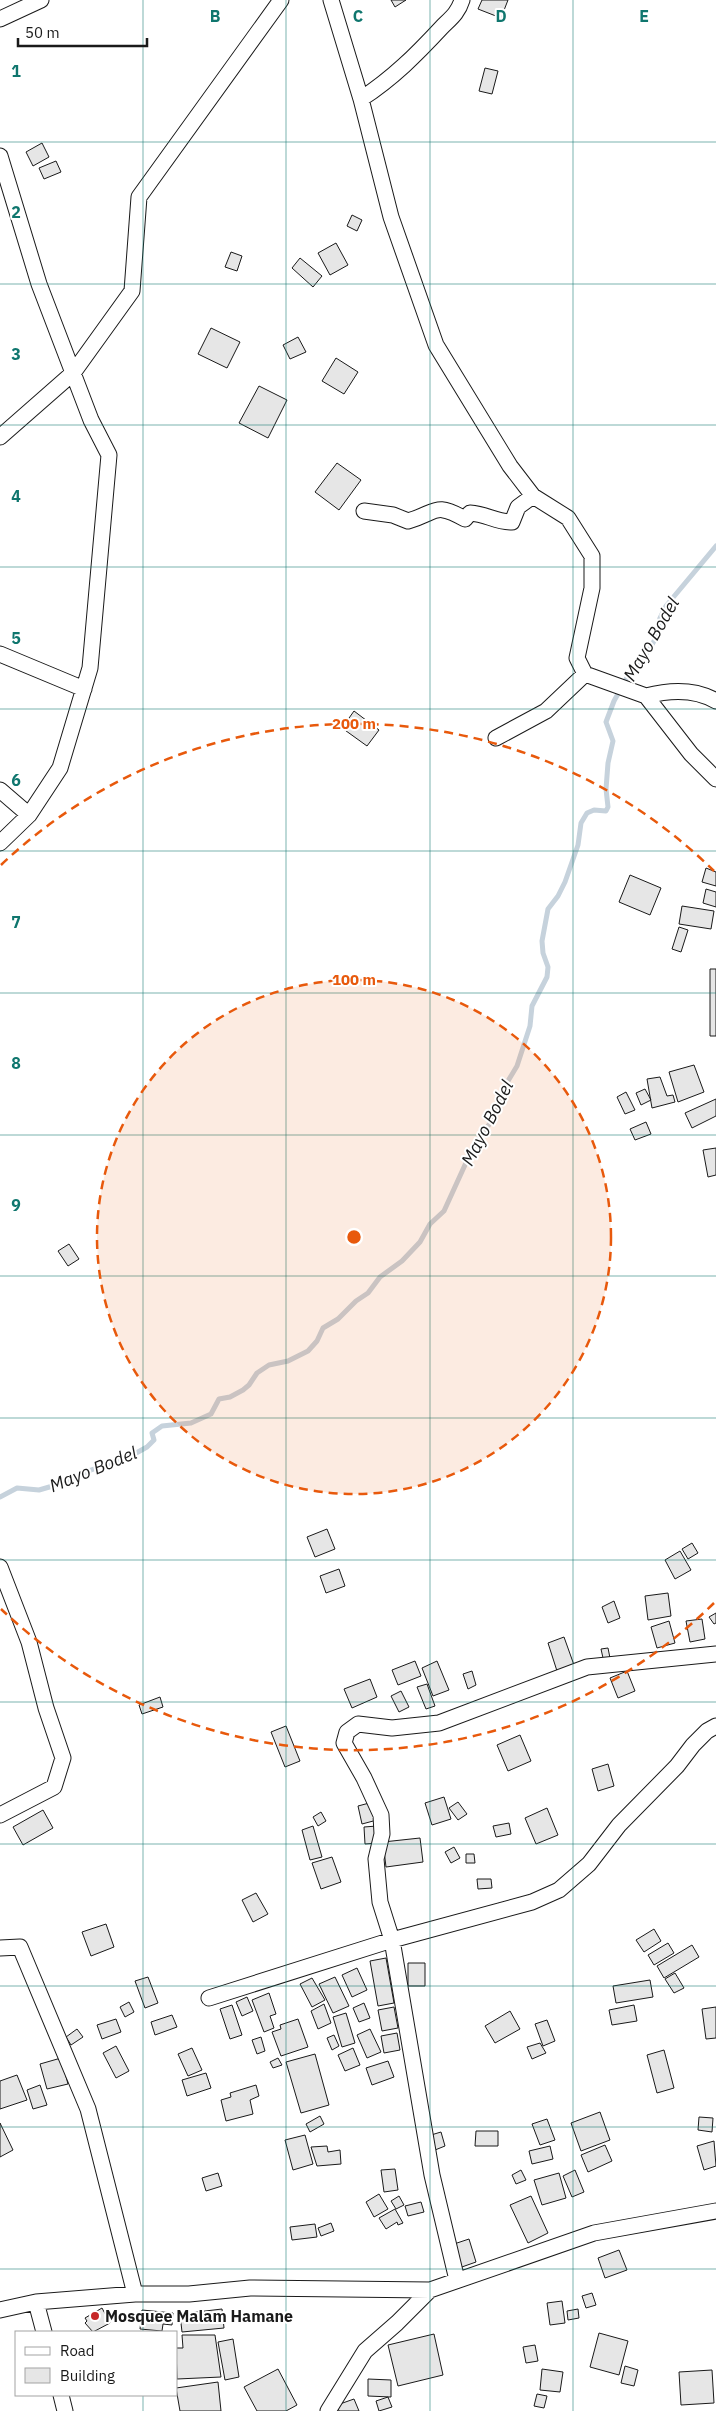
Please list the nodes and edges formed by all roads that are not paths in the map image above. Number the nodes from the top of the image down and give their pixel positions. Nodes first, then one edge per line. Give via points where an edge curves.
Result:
1 (41, 0) edge
2 (281, 0) edge
3 (331, 0) edge
4 (462, 0) edge
5 (0, 20) edge
6 (361, 99) junction
7 (0, 156) edge
8 (73, 373) junction
9 (0, 437) edge
10 (534, 496) junction
11 (364, 511) dead end
12 (0, 654) edge
13 (585, 674) junction
14 (84, 689) junction
15 (646, 696) junction
16 (716, 701) edge
17 (496, 738) dead end
18 (716, 779) edge
19 (0, 790) edge
20 (29, 815) junction
21 (0, 843) edge
22 (0, 1567) edge
23 (716, 1654) edge
24 (716, 1726) edge
25 (0, 1815) edge
26 (392, 1940) junction
27 (0, 1948) edge
28 (209, 1998) dead end
29 (716, 2211) edge
30 (457, 2280) junction
31 (430, 2290) junction
32 (135, 2294) junction
33 (36, 2302) junction
34 (0, 2310) edge
35 (44, 2331) edge
36 (61, 2396) edge
37 (65, 2411) edge
38 (328, 2411) edge

1 - 5 street
2 - 8 street via 138,197 132,291
3 - 6 street
4 - 6 street via 459,11 422,50 390,80
6 - 10 street via 391,217 436,345 510,466
7 - 8 street via 39,284
8 - 9 street
8 - 14 street via 109,455 90,668
10 - 11 street via 518,507 512,522 499,522 484,514 470,513 465,519 449,510 437,508 408,521 393,515
10 - 13 street via 568,518 592,556 592,588 577,658
12 - 14 street
13 - 15 street
13 - 17 street via 546,711
14 - 20 street via 60,768
15 - 16 street via 669,690 689,692
15 - 18 street via 691,754
19 - 20 street
20 - 21 street
22 - 25 street via 29,1642 63,1758 54,1787
23 - 26 street via 587,1667 439,1723 392,1728 358,1724 347,1732 344,1743 381,1815 382,1834 376,1859 379,1894
24 - 26 street via 693,1745 619,1825 589,1864 559,1890 532,1902
26 - 28 street
26 - 30 street via 432,2175
27 - 32 street via 20,1947 88,2109
29 - 30 street via 594,2233
30 - 31 street
31 - 32 street via 250,2288 189,2294
31 - 38 street via 365,2351
32 - 33 street
33 - 34 street
33 - 35 street
36 - 37 street

